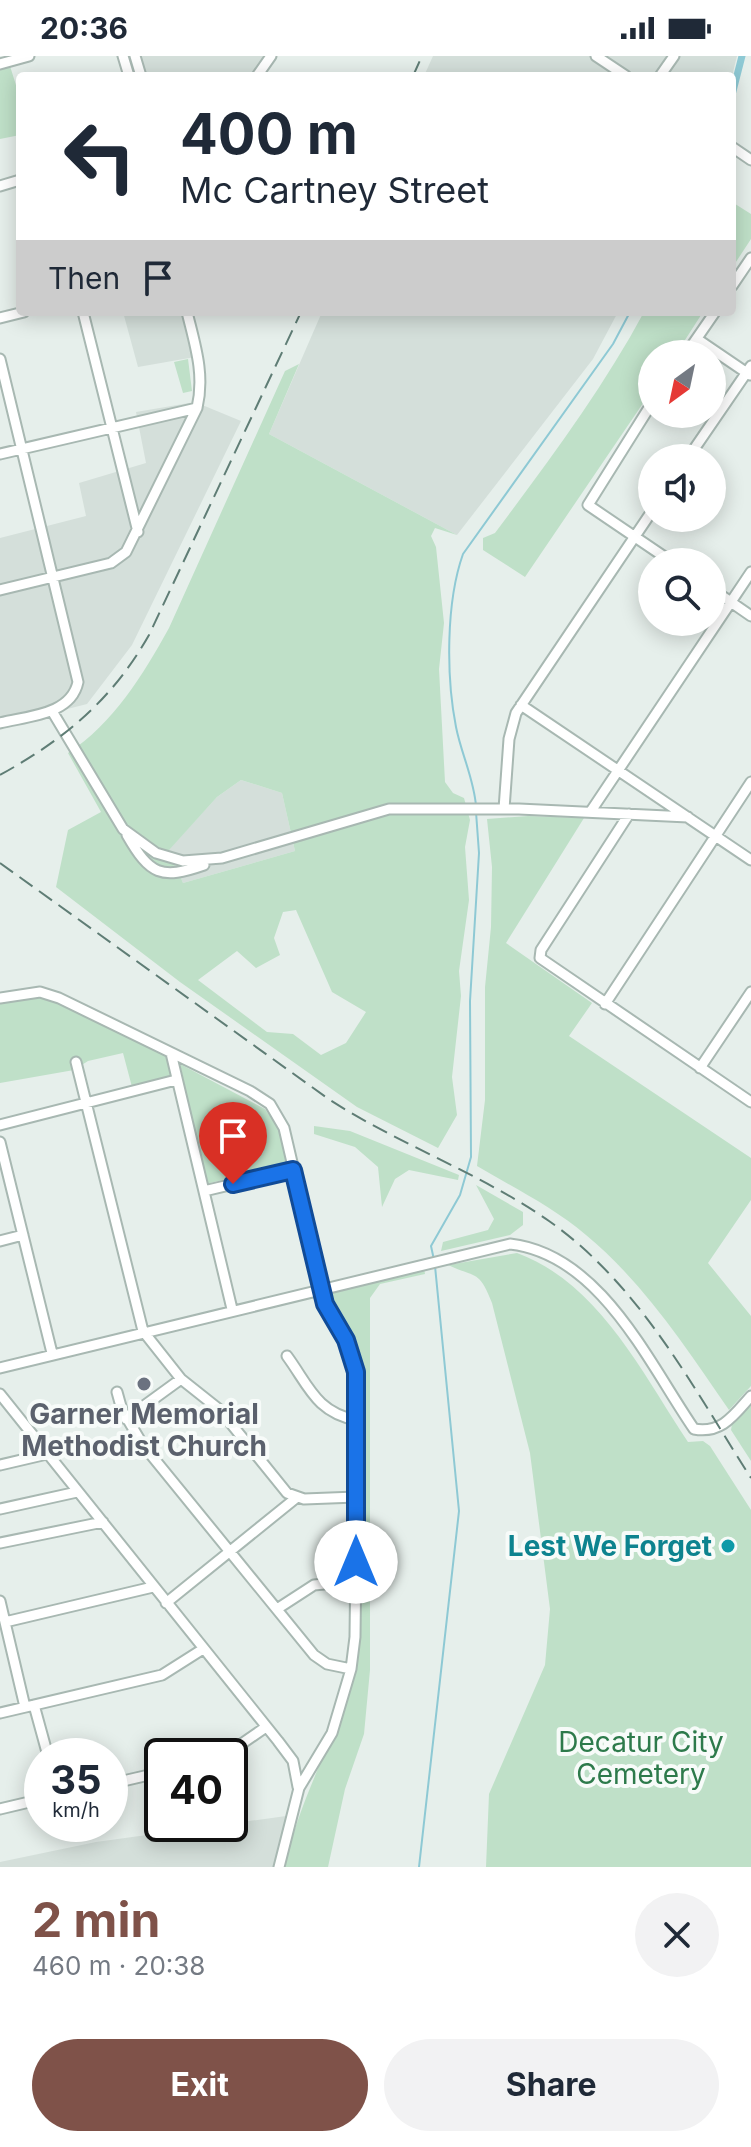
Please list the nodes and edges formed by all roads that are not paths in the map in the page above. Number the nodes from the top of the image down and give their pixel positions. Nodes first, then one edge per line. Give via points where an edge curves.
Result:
1 (29, 56) edge
2 (596, 56) edge
3 (0, 64) edge
4 (620, 72) edge
5 (751, 258) edge
6 (736, 280) edge
7 (84, 316) edge
8 (188, 316) edge
9 (712, 316) edge
10 (697, 339) joint
11 (0, 359) edge
12 (750, 371) edge
13 (197, 408) junction
14 (638, 425) edge
15 (112, 427) junction
16 (698, 444) edge
17 (22, 449) junction
18 (0, 454) edge
19 (638, 531) edge
20 (138, 532) junction
21 (634, 537) junction
22 (651, 548) edge
23 (751, 572) edge
24 (54, 577) junction
25 (0, 590) edge
26 (726, 599) edge
27 (731, 602) junction
28 (751, 616) edge
29 (521, 705) junction
30 (52, 711) junction
31 (0, 723) edge
32 (618, 770) junction
33 (751, 782) edge
34 (504, 809) junction
35 (591, 811) junction
36 (629, 814) junction
37 (688, 817) junction
38 (123, 829) junction
39 (715, 836) junction
40 (222, 858) junction
41 (751, 860) edge
42 (751, 992) edge
43 (0, 998) edge
44 (605, 1004) junction
45 (171, 1053) junction
46 (76, 1062) dead end
47 (700, 1068) junction
48 (176, 1080) junction
49 (751, 1102) edge
50 (86, 1103) junction
51 (0, 1125) edge
52 (0, 1142) edge
53 (293, 1170) junction
54 (204, 1191) junction
55 (23, 1235) junction
56 (0, 1241) edge
57 (321, 1288) junction
58 (232, 1309) junction
59 (143, 1331) junction
60 (52, 1353) junction
61 (287, 1356) dead end
62 (0, 1368) edge
63 (181, 1379) junction
64 (117, 1392) dead end
65 (0, 1394) edge
66 (751, 1396) edge
67 (126, 1419) junction
68 (356, 1420) junction
69 (47, 1454) junction
70 (0, 1465) edge
71 (77, 1492) junction
72 (356, 1497) junction
73 (296, 1498) junction
74 (0, 1509) edge
75 (103, 1522) junction
76 (0, 1543) edge
77 (231, 1553) junction
78 (355, 1581) junction
79 (153, 1587) junction
80 (0, 1601) edge
81 (166, 1603) junction
82 (277, 1609) junction
83 (5, 1622) junction
84 (203, 1649) junction
85 (351, 1669) junction
86 (30, 1706) junction
87 (0, 1713) edge
88 (266, 1727) junction
89 (42, 1738) edge
90 (248, 1739) edge
91 (293, 1761) junction
92 (310, 1769) junction
93 (299, 1788) junction
94 (24, 1803) edge
95 (0, 1809) edge
96 (279, 1867) edge

1 - 3 street
2 - 4 street
5 - 6 street
7 - 15 street
8 - 13 street via 202,383
9 - 10 street
10 - 12 street
11 - 17 street
12 - 16 street
13 - 15 street
13 - 20 street
14 - 21 street via 588,505
15 - 17 street
15 - 20 street
17 - 18 street
17 - 24 street
19 - 21 street
20 - 24 street via 120,559
21 - 22 street
21 - 29 street
23 - 27 street
24 - 25 street
24 - 30 street via 78,674 76,690
26 - 27 street
27 - 28 street
27 - 32 street
29 - 32 street
29 - 34 street via 509,739
30 - 31 street
30 - 38 street
32 - 35 street
32 - 37 street
33 - 39 street
34 - 35 street
34 - 40 street via 389,809
35 - 36 street
36 - 37 street
36 - 44 street via 540,953 544,962
37 - 39 street
38 - 40 street via 164,857
38 - 40 street via 154,871 169,875
39 - 41 street
39 - 44 street
42 - 47 street
43 - 45 street via 48,993
44 - 47 street
45 - 48 street
45 - 53 street via 270,1104 284,1128
46 - 50 street
47 - 49 street
48 - 50 street
48 - 54 street
50 - 51 street
50 - 59 street
52 - 55 street
53 - 54 street
53 - 57 street
54 - 58 street
55 - 56 street
55 - 60 street
57 - 58 street
57 - 66 street via 510,1244 541,1250 568,1265 599,1295 694,1429 719,1428
57 - 68 street via 328,1312 353,1355
58 - 59 street
59 - 60 street
59 - 63 street
60 - 62 street
61 - 68 street via 315,1400 338,1416
63 - 67 street
63 - 73 street via 220,1410 281,1487
64 - 67 street
65 - 69 street
67 - 77 street
68 - 72 street
69 - 70 street
69 - 71 street
71 - 74 street
71 - 75 street
72 - 73 street
72 - 78 street
73 - 77 street
75 - 76 street
75 - 79 street
77 - 81 street
77 - 82 street
78 - 82 street via 314,1585
78 - 85 street
79 - 81 street
79 - 83 street
80 - 83 street
81 - 84 street
82 - 85 street via 321,1662
83 - 86 street
84 - 86 street via 162,1675
84 - 88 street
85 - 92 street via 332,1733
86 - 87 street
86 - 89 street
88 - 90 street
88 - 91 street
91 - 92 street
91 - 93 street
92 - 93 street
93 - 96 street
94 - 95 street

